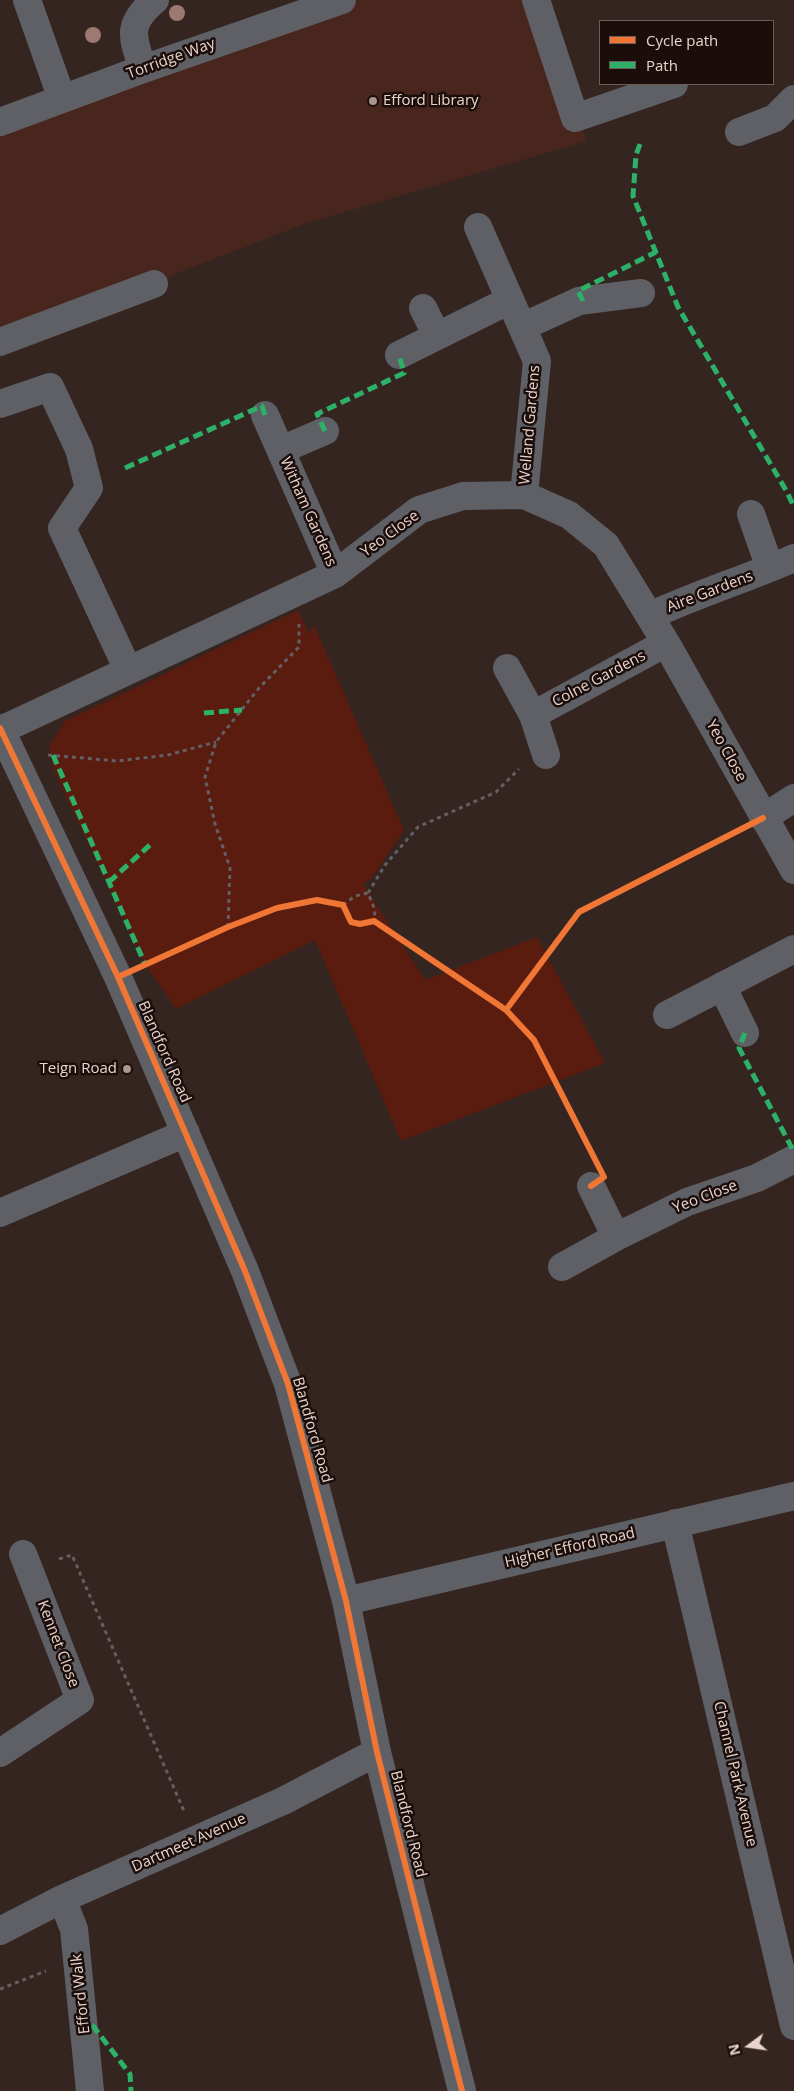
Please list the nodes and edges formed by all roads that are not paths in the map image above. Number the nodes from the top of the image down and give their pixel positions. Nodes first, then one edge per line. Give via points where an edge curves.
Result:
1 (27, 0) edge
2 (155, 0) edge
3 (342, 0) edge
4 (536, 0) edge
5 (143, 69) junction
6 (671, 85) edge
7 (62, 99) junction
8 (794, 99) edge
9 (0, 122) edge
10 (739, 132) dead end
11 (478, 227) dead end
12 (154, 284) dead end
13 (641, 293) dead end
14 (510, 300) junction
15 (423, 308) dead end
16 (522, 327) junction
17 (437, 336) junction
18 (0, 342) edge
19 (399, 355) dead end
20 (0, 404) edge
21 (265, 415) dead end
22 (325, 431) dead end
23 (281, 450) junction
24 (524, 495) junction
25 (751, 514) dead end
26 (782, 563) edge
27 (335, 574) junction
28 (650, 616) junction
29 (666, 643) junction
30 (507, 668) dead end
31 (128, 670) junction
32 (532, 715) junction
33 (4, 736) edge
34 (546, 755) road end
35 (794, 798) edge
36 (764, 818) junction
37 (794, 870) edge
38 (794, 949) edge
39 (722, 986) junction
40 (667, 1015) dead end
41 (745, 1032) dead end
42 (186, 1133) junction
43 (794, 1159) edge
44 (591, 1186) dead end
45 (0, 1213) edge
46 (616, 1237) junction
47 (562, 1267) dead end
48 (794, 1496) edge
49 (675, 1523) junction
50 (23, 1554) dead end
51 (346, 1601) junction
52 (377, 1752) junction
53 (0, 1754) edge
54 (62, 1899) junction
55 (0, 1931) edge
56 (794, 2026) edge
57 (90, 2091) edge
58 (462, 2091) edge

1 - 7 street
2 - 5 street via 141,12 132,36
3 - 5 street, Torridge Way
4 - 6 street via 575,118
5 - 7 street, Torridge Way
7 - 9 street, Torridge Way
8 - 10 street via 775,118
11 - 14 street, Welland Gardens
12 - 18 street
13 - 16 street via 579,301
14 - 16 street, Welland Gardens
14 - 17 street
15 - 17 street
16 - 24 street, Welland Gardens via 537,362
17 - 19 street
20 - 31 street via 50,387 78,449 89,488 62,528
21 - 23 street, Witham Gardens
22 - 23 street, Witham Gardens
23 - 27 street, Witham Gardens
24 - 27 street, Yeo Close via 463,496 419,510
24 - 28 street, Yeo Close via 569,515 606,546
25 - 26 street, Aire Gardens
26 - 28 street, Aire Gardens
27 - 31 street, Yeo Close
28 - 29 street, Yeo Close
29 - 32 street, Colne Gardens
29 - 36 street, Yeo Close
30 - 32 street
31 - 33 street, Yeo Close
32 - 34 street
33 - 42 street, Blandford Road via 118,977
35 - 36 street
36 - 37 street, Yeo Close
38 - 39 street
39 - 40 street
39 - 41 street
42 - 45 street
42 - 51 street, Blandford Road via 245,1271 288,1384
43 - 46 street, Yeo Close via 756,1178 686,1202
44 - 46 street
46 - 47 street, Yeo Close
48 - 49 street, Higher Efford Road
49 - 51 street, Higher Efford Road
49 - 56 street, Channel Park Avenue
50 - 53 street, Kennet Close via 80,1700
51 - 52 street, Blandford Road
52 - 54 street, Dartmeet Avenue via 283,1801
52 - 58 street, Blandford Road
54 - 55 street, Dartmeet Avenue
54 - 57 street, Efford Walk via 74,1929

